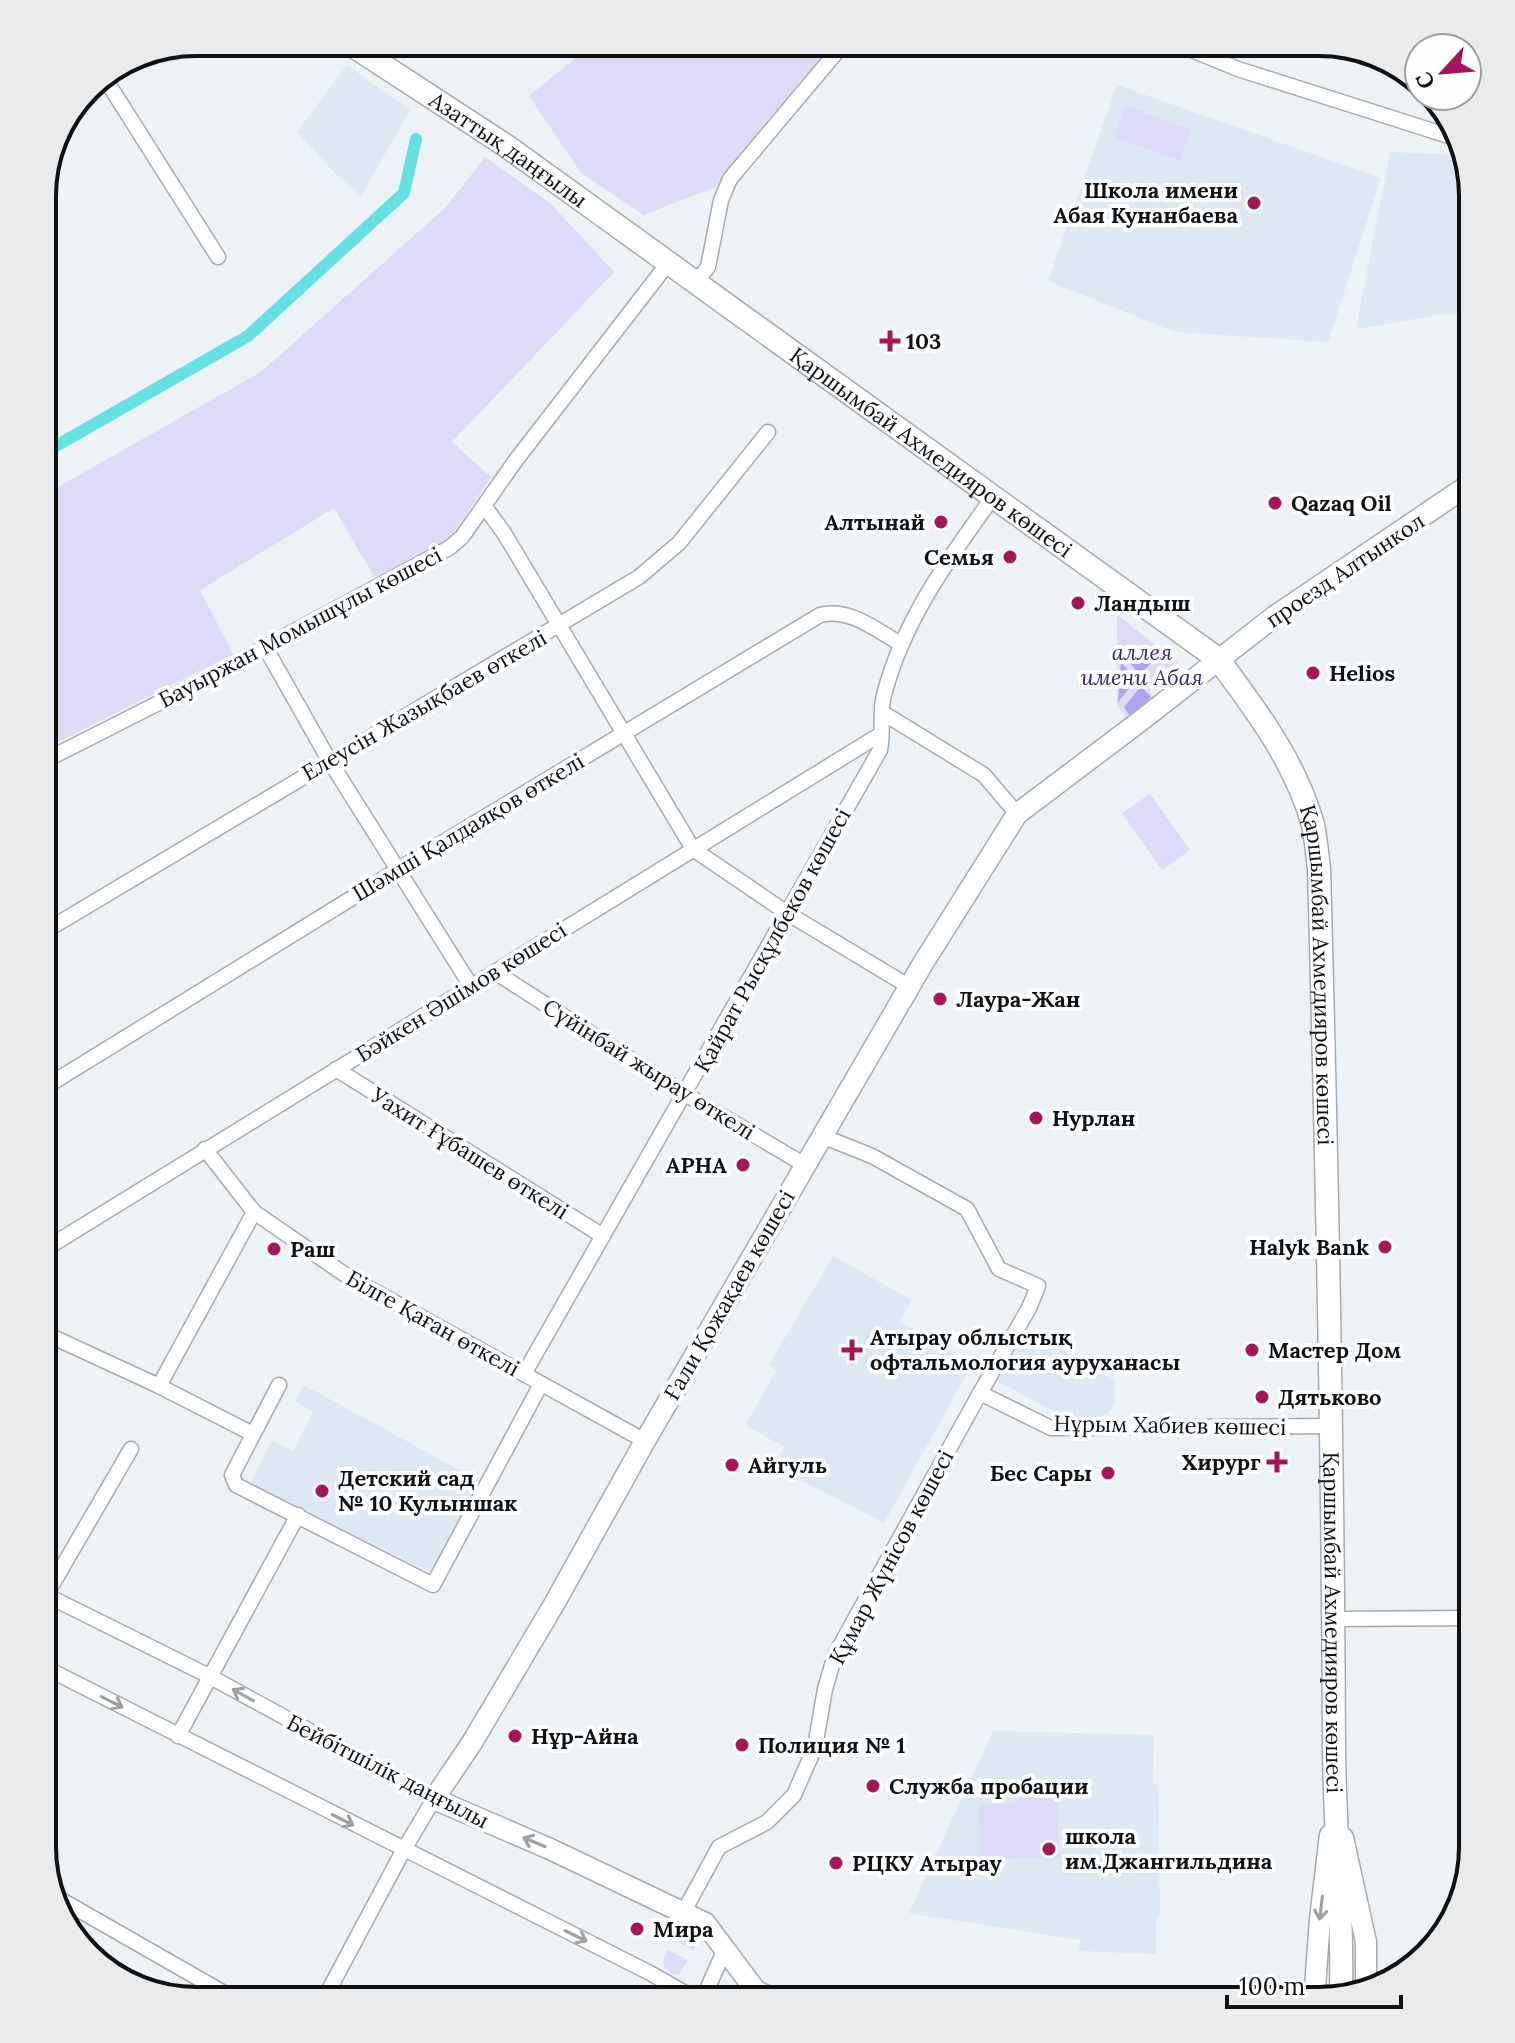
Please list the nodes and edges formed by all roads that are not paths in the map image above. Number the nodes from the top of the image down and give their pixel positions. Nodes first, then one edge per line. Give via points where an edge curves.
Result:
1 (368, 56) edge
2 (833, 56) edge
3 (1206, 56) edge
4 (110, 86) edge
5 (1444, 135) edge
6 (218, 257) dead end
7 (669, 262) junction
8 (696, 282) junction
9 (768, 432) dead end
10 (1459, 491) edge
11 (993, 497) junction
12 (485, 507) junction
13 (559, 626) junction
14 (901, 644) junction
15 (265, 647) junction
16 (1218, 659) junction
17 (883, 713) junction
18 (624, 733) junction
19 (881, 734) junction
20 (56, 755) edge
21 (329, 760) junction
22 (1017, 814) junction
23 (693, 849) junction
24 (399, 869) junction
25 (787, 913) junction
26 (56, 925) edge
27 (495, 972) junction
28 (471, 986) junction
29 (910, 987) junction
30 (336, 1069) junction
31 (56, 1080) edge
32 (685, 1094) junction
33 (822, 1136) junction
34 (205, 1149) junction
35 (805, 1165) junction
36 (254, 1212) junction
37 (603, 1236) junction
38 (56, 1242) edge
39 (56, 1338) edge
40 (524, 1374) junction
41 (541, 1384) junction
42 (279, 1385) dead end
43 (159, 1386) junction
44 (980, 1393) junction
45 (1331, 1426) junction
46 (253, 1434) junction
47 (645, 1441) junction
48 (131, 1449) dead end
49 (298, 1515) junction
50 (56, 1575) edge
51 (56, 1603) edge
52 (1459, 1618) edge
53 (1334, 1619) junction
54 (56, 1673) edge
55 (209, 1676) junction
56 (178, 1736) junction
57 (434, 1799) junction
58 (1335, 1803) junction
59 (403, 1851) junction
60 (68, 1904) edge
61 (683, 1913) junction
62 (725, 1949) junction
63 (1366, 1978) edge
64 (1341, 1985) edge
65 (214, 1987) edge
66 (330, 1987) edge
67 (675, 1987) edge
68 (707, 1987) edge
69 (753, 1987) edge
70 (1315, 1987) edge

1 - 7 main road, Азаттық даңғылы
2 - 8 street via 730,179 708,267
3 - 5 street
4 - 6 street
7 - 8 main road, Қаршымбай Ахмедияров көшесі
7 - 12 street, Бауыржан Момышұлы көшесі
8 - 11 main road, Қаршымбай Ахмедияров көшесі
9 - 13 street, Елеусін Жазықбаев өткелі via 679,543 639,577
10 - 16 street, проезд Алтынкол
11 - 14 street, Қайрат Рысқұлбеков көшесі via 946,563
11 - 16 main road, Қаршымбай Ахмедияров көшесі
12 - 13 street
12 - 15 street, Бауыржан Момышұлы көшесі via 449,548
13 - 18 street
13 - 21 street, Елеусін Жазықбаев өткелі
14 - 17 street, Қайрат Рысқұлбеков көшесі
14 - 18 street, Шәмші Қалдаяқов өткелі via 844,613 820,615
15 - 20 street, Бауыржан Момышұлы көшесі
15 - 21 street
16 - 22 street, Ғали Қожақаев көшесі
16 - 45 main road, Қаршымбай Ахмедияров көшесі via 1260,715 1298,783 1313,827 1319,868
17 - 19 street, Қайрат Рысқұлбеков көшесі
17 - 22 street via 984,775
18 - 23 street
18 - 24 street, Шәмші Қалдаяқов өткелі
19 - 23 street, Бәйкен Әшімов көшесі
19 - 25 street, Қайрат Рысқұлбеков көшесі via 880,750
21 - 24 street
21 - 26 street, Елеусін Жазықбаев өткелі
22 - 29 street, Ғали Қожақаев көшесі
23 - 25 street
23 - 27 street, Бәйкен Әшімов көшесі
24 - 28 street
24 - 31 street, Шәмші Қалдаяқов өткелі
25 - 29 street
25 - 32 street, Қайрат Рысқұлбеков көшесі
27 - 28 street, Бәйкен Әшімов көшесі
27 - 32 street, Сүйінбай жырау өткелі
28 - 30 street, Бәйкен Әшімов көшесі
29 - 33 street, Ғали Қожақаев көшесі
30 - 34 street, Бәйкен Әшімов көшесі
30 - 37 street, Уахит Ғұбашев өткелі
32 - 35 street, Сүйінбай жырау өткелі
32 - 37 street, Қайрат Рысқұлбеков көшесі
33 - 35 street, Ғали Қожақаев көшесі
33 - 44 street via 872,1156 967,1209 999,1269 1038,1286
34 - 36 street, Білге Қаған өткелі
34 - 38 street, Бәйкен Әшімов көшесі
35 - 47 street, Ғали Қожақаев көшесі
36 - 40 street, Білге Қаған өткелі via 347,1276
36 - 43 street
37 - 40 street, Қайрат Рысқұлбеков көшесі
39 - 43 street
40 - 41 street, Білге Қаған өткелі
41 - 47 street, Білге Қаған өткелі
41 - 49 street via 433,1585
42 - 46 street
43 - 46 street
44 - 45 street, Нұрым Хабиев көшесі via 1051,1428
44 - 61 street, Құмар Жүнісов көшесі via 835,1655 815,1747 794,1795 767,1822 719,1847
45 - 53 main road, Қаршымбай Ахмедияров көшесі
46 - 49 street via 233,1481
47 - 57 street, Ғали Қожақаев көшесі via 473,1741
48 - 50 street
49 - 55 street
51 - 55 street, Бейбітшілік даңғылы
52 - 53 street
53 - 58 main road, Қаршымбай Ахмедияров көшесі
54 -> 56 street
55 - 56 street
57 -> 55 street, Бейбітшілік даңғылы
56 -> 59 street
57 - 59 street, Ғали Қожақаев көшесі
61 -> 57 street, Бейбітшілік даңғылы
58 - 63 street via 1363,1921
58 - 64 main road, Қаршымбай Ахмедияров көшесі
58 -> 70 street
59 - 66 street, Ғали Қожақаев көшесі
59 -> 67 street
60 - 65 street
61 - 62 street, Бейбітшілік даңғылы via 705,1923
62 - 68 street
62 - 69 street, Бейбітшілік даңғылы

